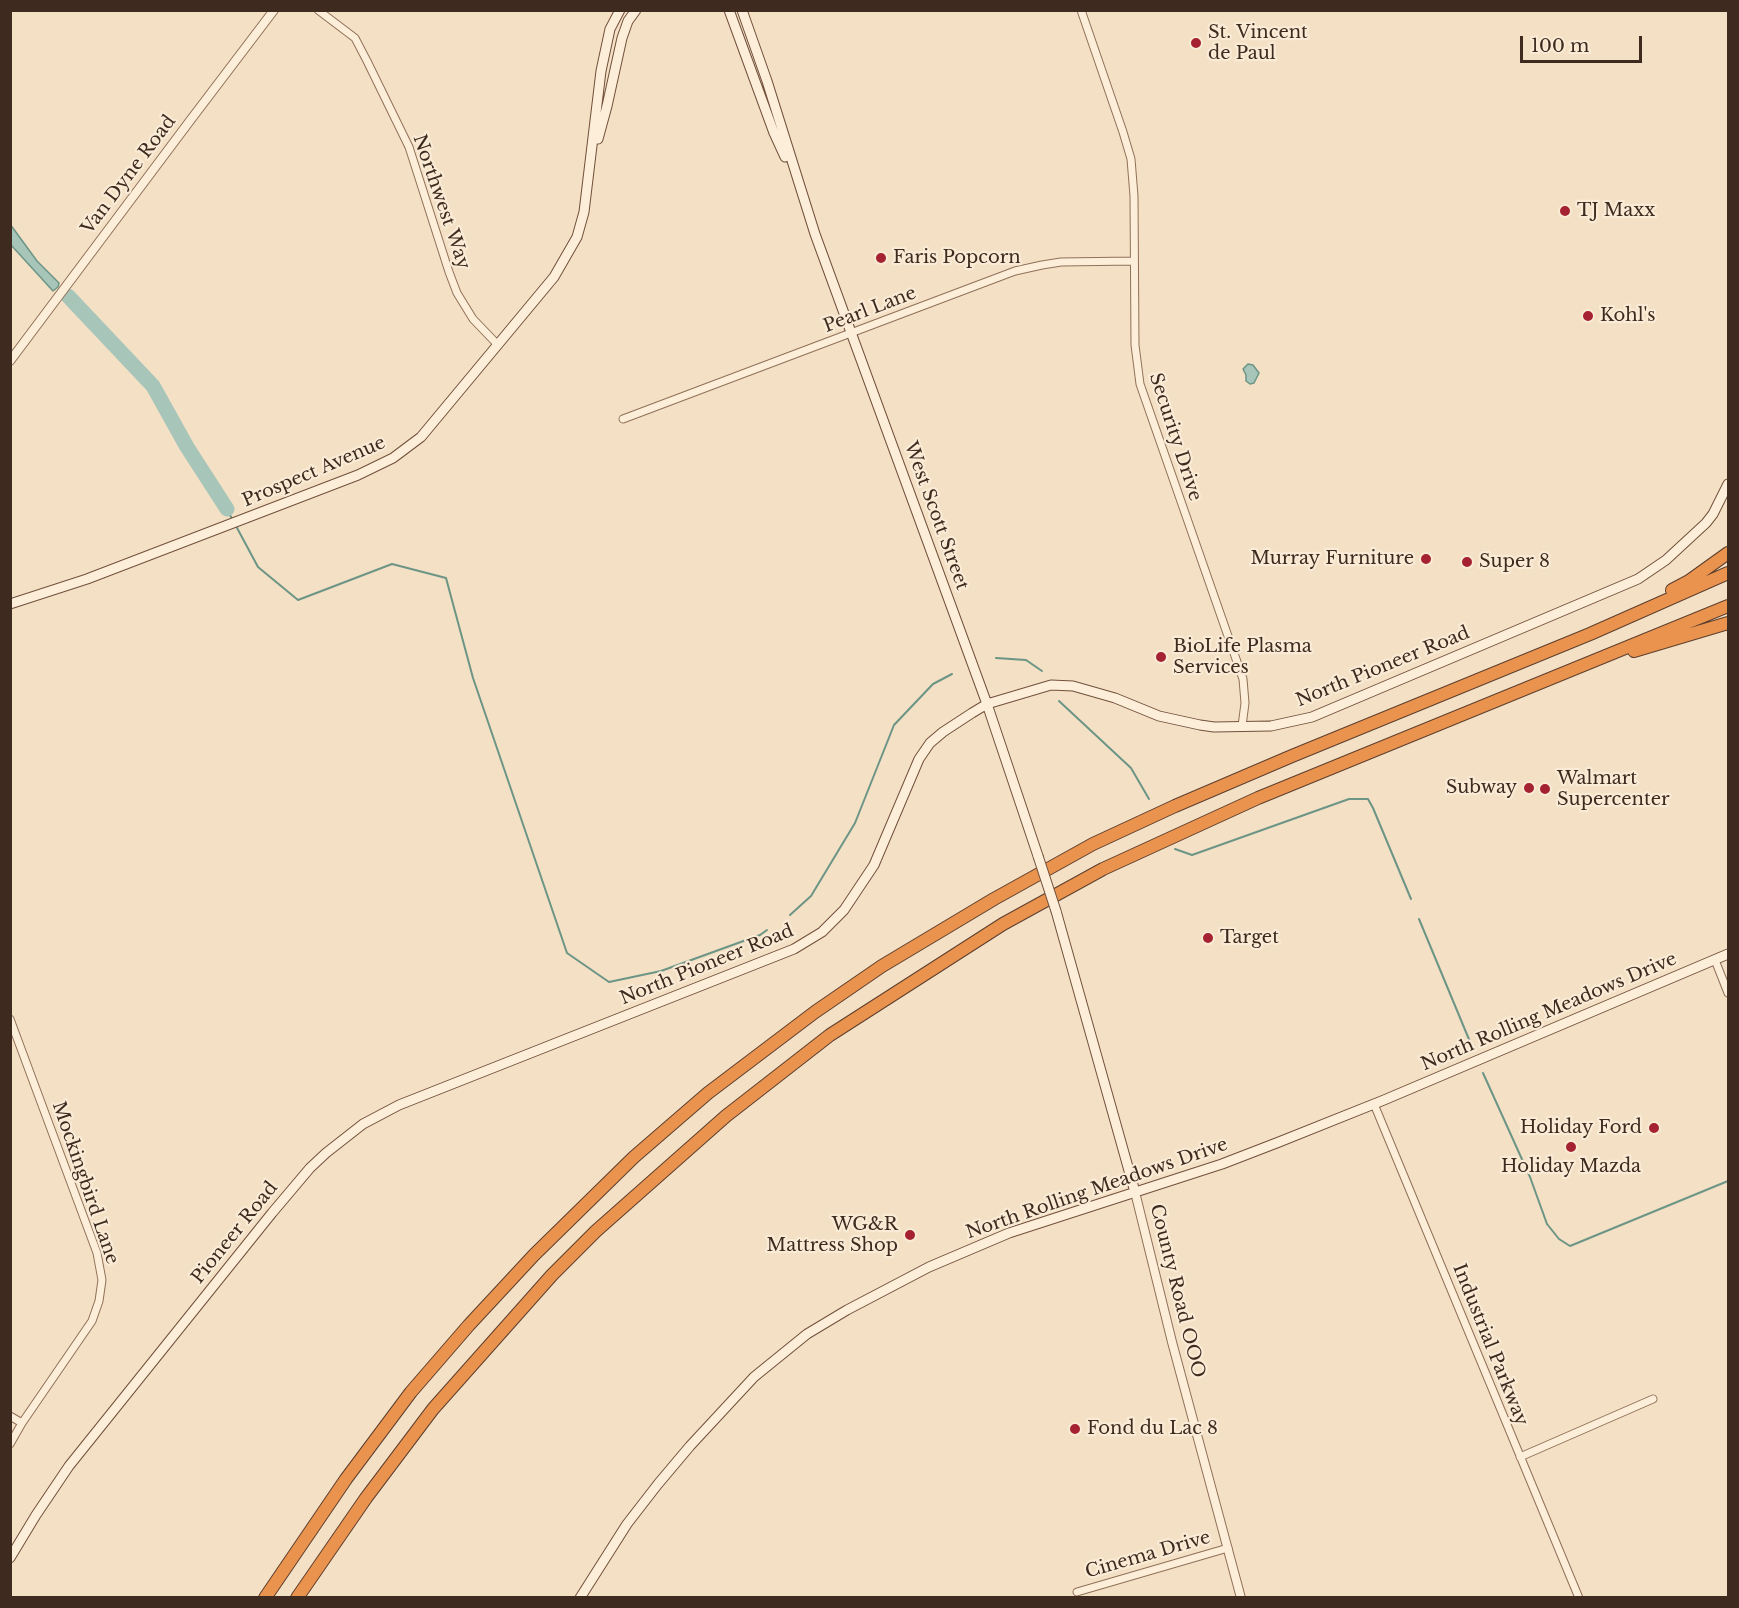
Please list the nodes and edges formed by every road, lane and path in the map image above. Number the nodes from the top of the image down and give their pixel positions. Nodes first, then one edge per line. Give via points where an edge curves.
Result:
1 (274, 10) edge
2 (318, 10) edge
3 (620, 10) edge
4 (636, 10) edge
5 (729, 10) edge
6 (742, 10) edge
7 (1081, 10) edge
8 (590, 167) junction
9 (800, 189) junction
10 (1134, 261) junction
11 (851, 333) junction
12 (497, 344) junction
13 (10, 361) edge
14 (623, 419) dead end
15 (1728, 484) edge
16 (1728, 553) edge
17 (1728, 573) edge
18 (10, 604) edge
19 (1728, 606) edge
20 (1728, 623) edge
21 (1590, 634) junction
22 (1561, 673) junction
23 (987, 704) junction
24 (1242, 726) junction
25 (1038, 856) joint
26 (1728, 954) edge
27 (1715, 960) junction
28 (1728, 993) edge
29 (10, 1019) edge
30 (573, 1037) joint
31 (1374, 1104) junction
32 (1135, 1192) junction
33 (1653, 1399) dead end
34 (10, 1416) edge
35 (22, 1423) junction
36 (10, 1444) edge
37 (1520, 1457) junction
38 (1228, 1548) junction
39 (10, 1558) edge
40 (1077, 1592) dead end
41 (265, 1598) edge
42 (297, 1598) edge
43 (580, 1598) edge
44 (1240, 1598) edge
45 (1579, 1598) edge

1 - 13 street, Van Dyne Road
2 - 12 street, Northwest Way via 355,38 368,61 409,147 457,293 473,319
3 - 8 main road via 610,29 601,71
4 - 8 main road via 622,39
5 - 9 main road, West Scott Street via 774,133
6 - 9 main road, West Scott Street
7 - 10 street, Security Drive via 1131,159
8 - 12 main road, Prospect Avenue via 582,222 570,251 554,277
9 - 11 main road, West Scott Street
10 - 11 street, Pearl Lane via 1030,267
10 - 24 street, Security Drive via 1135,345 1140,384 1243,679
11 - 14 street, Pearl Lane
11 - 23 main road, West Scott Street
12 - 18 main road, Prospect Avenue via 421,437 377,467 87,579
15 - 24 main road, North Pioneer Road via 1706,523 1666,560 1638,579 1312,717 1271,726
16 - 21 highway via 1689,581
17 - 21 highway
19 - 22 highway
20 - 22 highway
21 - 41 highway via 1292,756 1093,844 882,966 816,1012 708,1092 642,1149 534,1255 411,1392
22 - 42 highway via 1258,798 1103,869 1002,924 830,1035 726,1116 552,1275 433,1409
23 - 24 main road, North Pioneer Road via 1050,685 1072,686 1159,716 1214,727
23 - 25 main road, West Scott Street
23 - 30 main road, North Pioneer Road via 930,743 919,759 874,865 844,910 822,932 794,949
25 - 32 main road, County Road OOO, bridge
26 - 27 main road, North Rolling Meadows Drive
27 - 28 street
27 - 31 main road, North Rolling Meadows Drive
29 - 35 street, Mockingbird Lane via 97,1253 102,1280 92,1321
30 - 39 main road, Pioneer Road via 389,1110 354,1130 326,1153 272,1213 74,1461
31 - 32 main road, North Rolling Meadows Drive via 1222,1164
31 - 37 street, Industrial Parkway
32 - 38 street, County Road OOO
32 - 43 main road, North Rolling Meadows Drive via 1009,1233 929,1267 807,1334 754,1377 671,1467 627,1524
33 - 37 street
34 - 35 street
35 - 36 street, Mockingbird Lane
37 - 45 street, Industrial Parkway
38 - 40 street, Cinema Drive
38 - 44 street, County Road OOO

